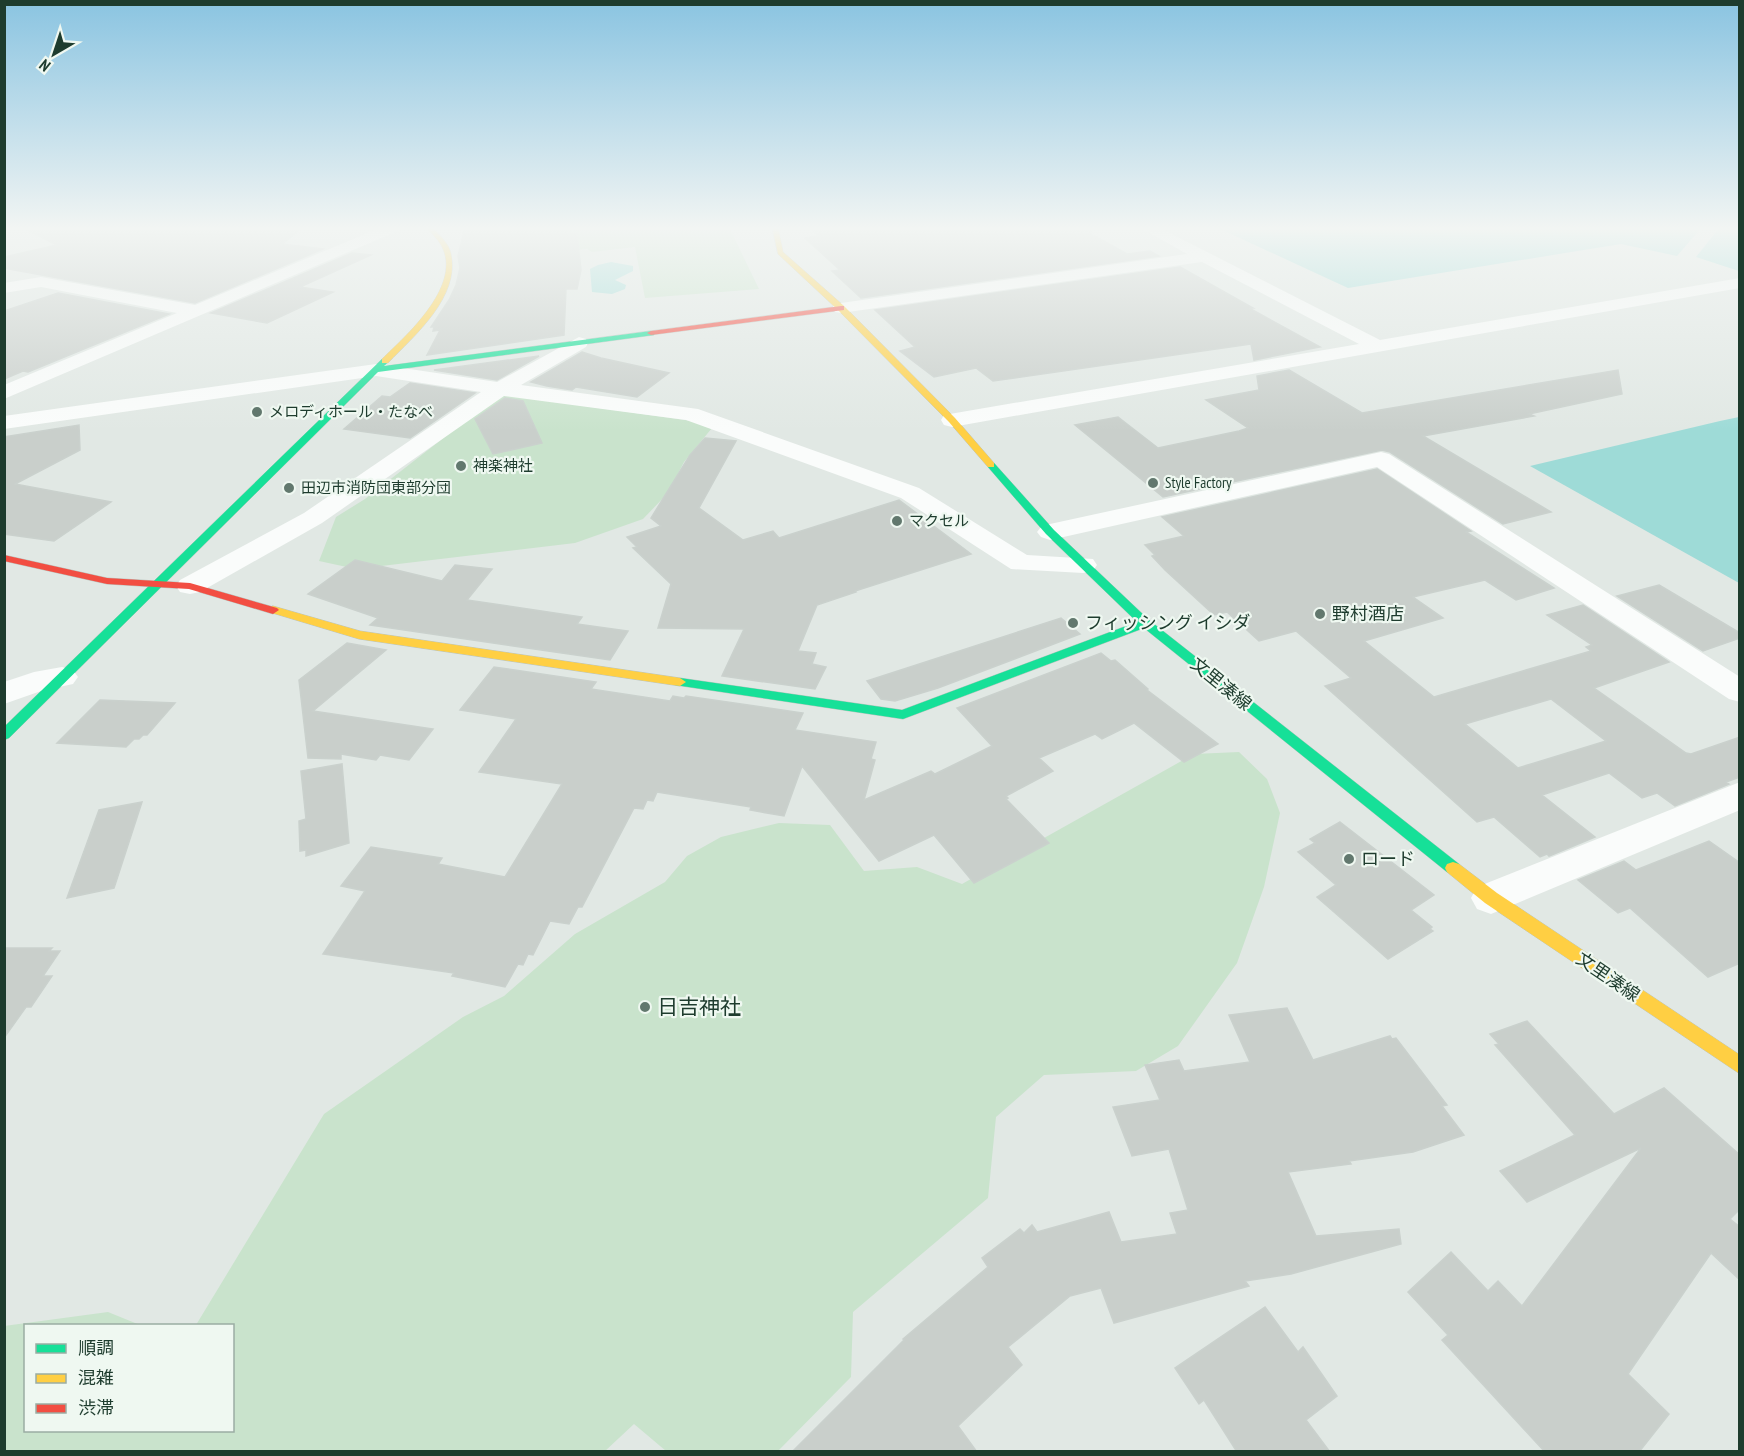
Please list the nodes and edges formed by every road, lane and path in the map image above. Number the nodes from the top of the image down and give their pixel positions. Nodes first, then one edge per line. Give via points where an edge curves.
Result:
1 (110, 295) edge
2 (234, 295) edge
3 (439, 295) edge
4 (827, 295) edge
5 (933, 295) edge
6 (1277, 295) edge
7 (1670, 295) edge
8 (841, 308) junction
9 (196, 311) junction
10 (579, 343) junction
11 (1376, 345) junction
12 (376, 370) junction
13 (500, 389) junction
14 (4, 393) edge
15 (952, 420) junction
16 (4, 423) edge
17 (1050, 532) junction
18 (4, 558) edge
19 (1083, 565) junction
20 (157, 583) junction
21 (190, 586) junction
22 (1144, 623) junction
23 (62, 677) junction
24 (1740, 692) edge
25 (4, 694) edge
26 (4, 735) edge
27 (1740, 795) edge
28 (1491, 898) junction
29 (1740, 1066) edge

1 - 9 street
2 - 9 street
3 - 12 street via 428,315
4 - 8 street, 文里湊線
5 - 8 street
6 - 11 street
7 - 11 street
8 - 10 street
8 - 15 street, 文里湊線
9 - 14 street
10 - 12 street
10 - 13 street
11 - 15 street
12 - 13 street
12 - 16 street
12 - 20 street
13 - 19 street via 690,414 910,493 1021,563
13 - 21 street via 313,518
15 - 17 street, 文里湊線
17 - 19 street, 文里湊線
17 - 24 street via 1381,459
18 - 20 street via 107,581
19 - 22 street, 文里湊線
20 - 21 street
20 - 23 street
21 - 22 street via 359,635 903,715
22 - 28 street, 文里湊線
23 - 25 street via 34,682
23 - 26 street
27 - 28 street
28 - 29 street, 文里湊線

